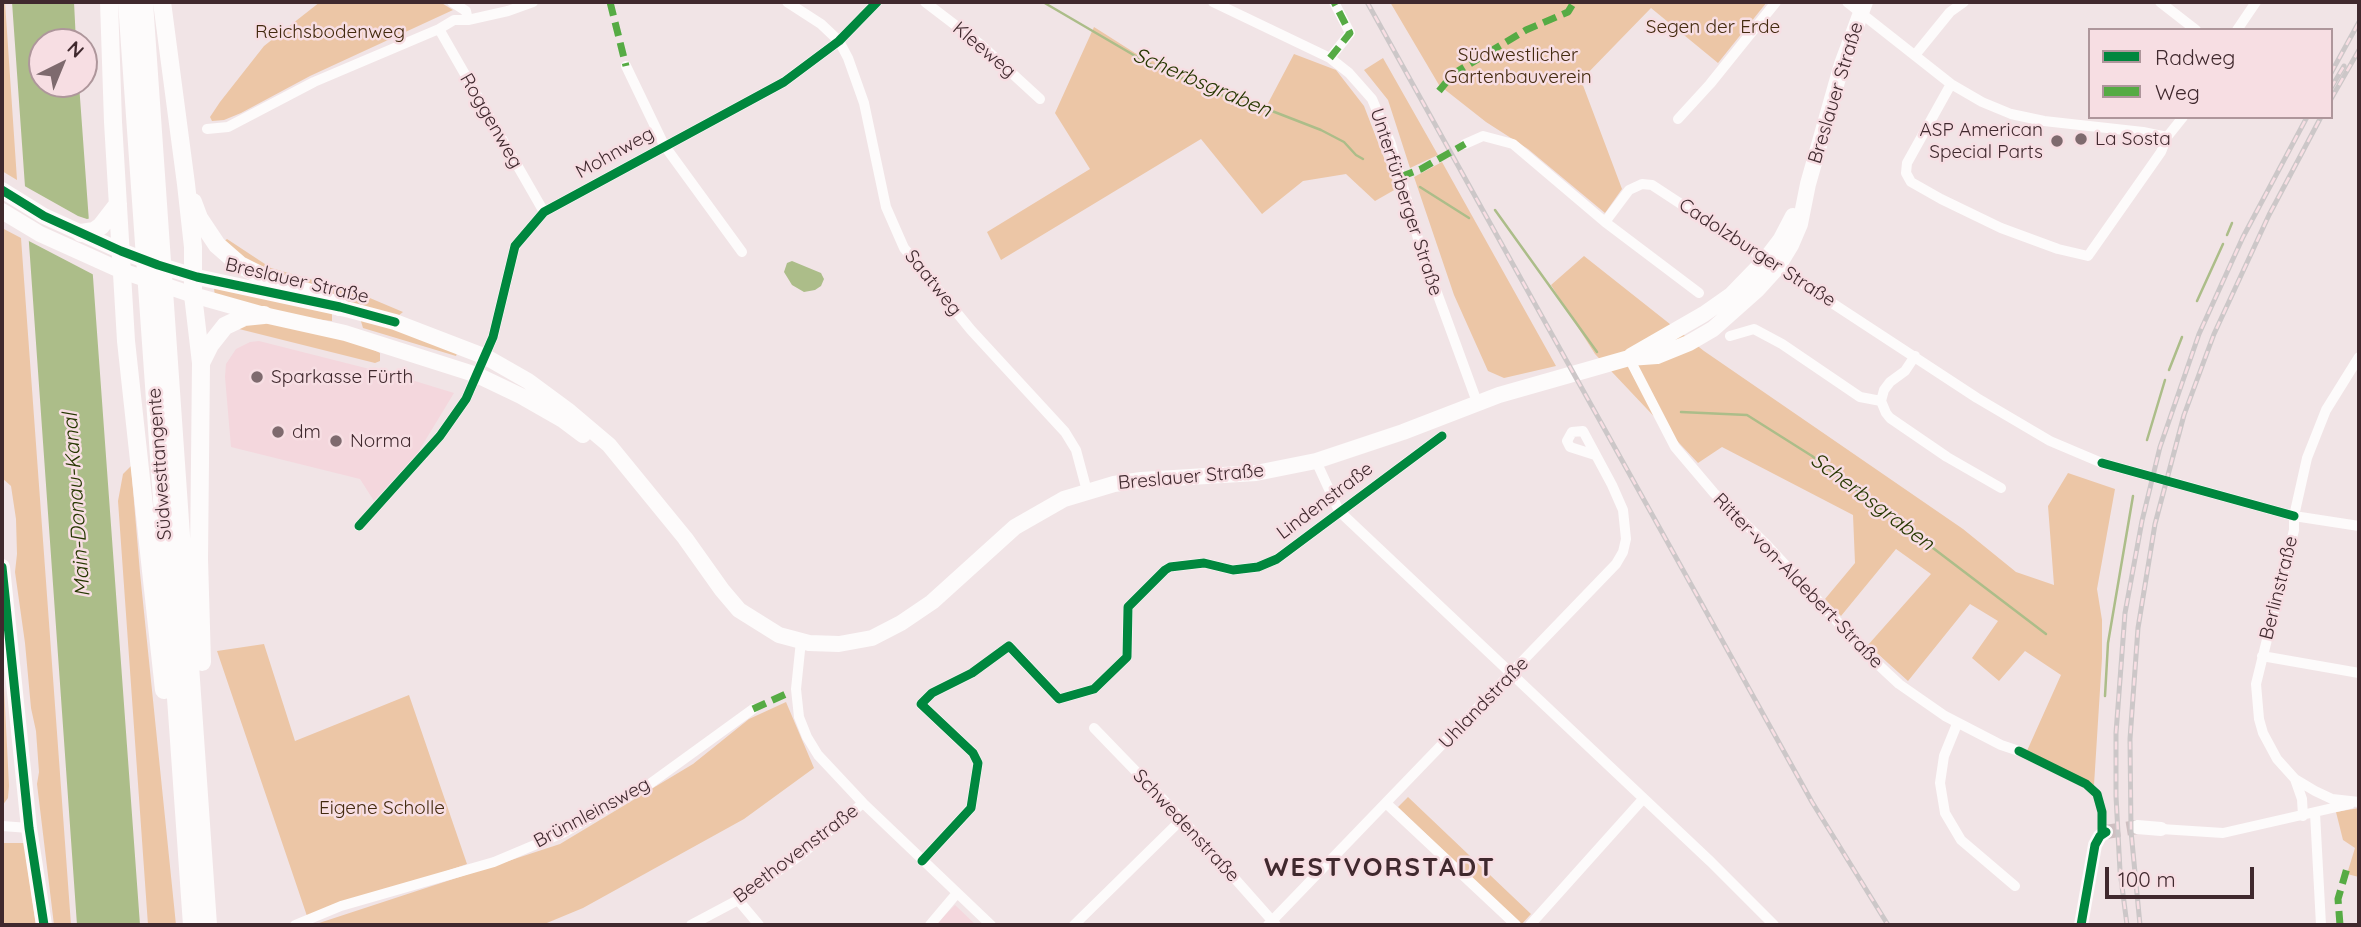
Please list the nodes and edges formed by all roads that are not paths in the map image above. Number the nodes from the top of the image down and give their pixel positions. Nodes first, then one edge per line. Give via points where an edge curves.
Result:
1 (109, 2) edge
2 (127, 2) edge
3 (144, 2) edge
4 (162, 2) edge
5 (452, 2) edge
6 (533, 2) edge
7 (787, 2) edge
8 (877, 2) edge
9 (925, 2) edge
10 (1213, 2) edge
11 (1334, 2) edge
12 (1776, 2) edge
13 (1847, 2) edge
14 (1964, 2) edge
15 (2160, 2) edge
16 (2256, 2) edge
17 (1862, 8) edge
18 (468, 20) junction
19 (2193, 28) edge
20 (2238, 28) edge
21 (439, 29) junction
22 (839, 41) junction
23 (1915, 55) junction
24 (1330, 58) junction
25 (626, 66) dead end
26 (1951, 84) junction
27 (1041, 99) dead end
28 (1678, 119) dead end
29 (2181, 119) edge
30 (207, 129) dead end
31 (2167, 137) junction
32 (1465, 144) dead end
33 (664, 145) junction
34 (186, 184) junction
35 (2, 190) edge
36 (118, 204) junction
37 (2, 211) edge
38 (544, 212) junction
39 (1605, 222) junction
40 (81, 233) junction
41 (121, 251) junction
42 (742, 252) dead end
43 (1771, 264) junction
44 (122, 271) junction
45 (195, 276) junction
46 (1699, 293) dead end
47 (193, 295) junction
48 (340, 307) junction
49 (264, 315) junction
50 (1730, 336) dead end
51 (486, 356) junction
52 (1915, 356) junction
53 (2359, 357) edge
54 (1629, 358) junction
55 (201, 363) junction
56 (477, 375) junction
57 (1881, 401) junction
58 (1477, 402) junction
59 (1442, 436) dead end
60 (1595, 455) dead end
61 (1316, 461) junction
62 (644, 487) junction
63 (2001, 488) dead end
64 (1087, 491) junction
65 (1339, 511) junction
66 (2294, 516) junction
67 (359, 526) dead end
68 (2359, 526) edge
69 (2, 567) edge
70 (801, 641) junction
71 (2262, 656) junction
72 (2359, 673) edge
73 (1512, 674) junction
74 (752, 709) dead end
75 (1958, 724) junction
76 (1094, 728) dead end
77 (195, 735) junction
78 (2019, 751) dead end
79 (2295, 779) junction
80 (181, 782) junction
81 (1643, 799) junction
82 (2359, 802) edge
83 (863, 803) junction
84 (1387, 804) junction
85 (2309, 814) junction
86 (1182, 819) junction
87 (2, 826) edge
88 (2137, 827) tunnel mouth
89 (29, 828) junction
90 (2161, 829) joint
91 (2106, 832) dead end
92 (922, 861) junction
93 (2015, 886) dead end
94 (957, 893) junction
95 (738, 900) junction
96 (1273, 924) edge
97 (44, 925) edge
98 (192, 925) edge
99 (208, 925) edge
100 (295, 925) edge
101 (691, 925) edge
102 (759, 925) edge
103 (930, 925) edge
104 (991, 925) edge
105 (1074, 925) edge
106 (1516, 925) edge
107 (1530, 925) edge
108 (1774, 925) edge
109 (2081, 925) edge
110 (2321, 925) edge

1 - 36 highway
2 - 80 highway, Südwesttangente
3 - 77 highway, Südwesttangente
4 - 34 highway
5 - 18 street via 466,11
6 - 18 street
7 - 22 street
8 - 22 street
9 - 27 street, Kleeweg
10 - 24 street, Unterfürberger Straße
11 - 24 street via 1350,33
12 - 28 street
13 - 17 street
14 - 23 street
15 - 19 street
16 - 20 street
17 - 23 street
17 - 43 main road, Breslauer Straße via 1808,184
18 - 21 street via 454,20
21 - 30 street via 314,82 228,127
21 - 38 street, Roggenweg
22 - 33 street, Mohnweg via 784,82
22 - 64 street, Saatweg via 864,103 886,207 904,248 971,330 1065,432 1076,450
23 - 26 street
24 - 58 street, Unterfürberger Straße via 1372,99
25 - 33 street
26 - 31 street via 2011,114
26 - 31 street via 1907,163 1911,182 2001,228 2058,249 2088,256
29 - 31 street
32 - 39 street via 1483,136 1513,145
33 - 38 street, Mohnweg
33 - 42 street
34 - 45 highway
34 - 48 highway via 199,218 217,245 240,265
35 - 40 main road, Breslauer Straße
36 - 40 highway via 101,226
36 - 41 highway
37 - 44 main road, Breslauer Straße via 40,234
38 - 51 street, Mohnweg via 516,246
39 - 43 street, Cadolzburger Straße via 1629,190 1652,185
39 - 46 street
40 - 41 main road, Breslauer Straße
41 - 44 highway
41 - 45 main road, Breslauer Straße
43 - 52 street, Cadolzburger Straße
43 - 54 main road, Breslauer Straße via 1717,306
44 - 47 main road, Breslauer Straße
44 - 80 highway via 168,725
45 - 47 highway
45 - 48 main road, Breslauer Straße
47 - 49 main road, Breslauer Straße
47 - 55 highway
48 - 51 main road, Breslauer Straße
49 - 55 highway via 244,317 225,326
49 - 56 main road, Breslauer Straße via 345,333
50 - 57 street via 1754,329 1860,397
51 - 56 street
51 - 62 main road, Breslauer Straße via 570,411 609,444
52 - 57 street via 1890,382
52 - 66 street, Cadolzburger Straße via 2033,432 2102,463
53 - 66 street, Berlinstraße via 2326,410 2307,458
54 - 58 main road, Breslauer Straße
54 - 75 street, Ritter-von-Aldebert-Straße via 1675,447 1714,493 1869,656 1899,684
55 - 77 highway via 202,676
56 - 62 main road, Breslauer Straße via 563,420
56 - 67 street via 440,436
57 - 63 street via 1890,418
58 - 61 main road, Breslauer Straße
59 - 65 street, Lindenstraße
60 - 73 street, Uhlandstraße via 1623,510 1623,552
61 - 64 main road, Breslauer Straße via 1256,473 1141,480
61 - 65 street, Lindenstraße
62 - 70 main road, Breslauer Straße via 739,610 779,635
64 - 70 main road, Breslauer Straße via 1016,527 932,602 901,623 872,638 839,644
65 - 73 street, Lindenstraße
65 - 92 street, Lindenstraße via 1277,559 1257,567 1233,570 1204,563 1165,570 1128,607 1127,657 1094,690 1059,699 1009,646 932,694 921,704 978,762 971,808
66 - 68 street, Cadolzburger Straße
66 - 71 street, Berlinstraße
69 - 89 main road
70 - 83 street via 796,689 799,717 818,755
71 - 72 street
71 - 79 street, Berlinstraße via 2256,684 2259,719 2277,759
73 - 81 street, Lindenstraße
73 - 84 street, Uhlandstraße
74 - 100 street, Brünnleinsweg via 651,783 563,833 494,862 341,906
75 - 78 street, Ritter-von-Aldebert-Straße
75 - 93 street via 1944,756 1940,783 1945,813 1961,840
76 - 86 street, Schwedenstraße
77 - 99 highway, Südwesttangente
79 - 82 street, Berlinstraße via 2332,799
79 - 85 street, Berlinstraße
80 - 98 highway, Südwesttangente
81 - 107 street
81 - 108 street, Lindenstraße
82 - 85 street
83 - 92 street
83 - 95 street, Beethovenstraße
84 - 96 street, Uhlandstraße
84 - 106 street
85 - 90 street via 2222,833
85 - 110 street, Berlinstraße
86 - 96 street, Schwedenstraße
86 - 105 street
87 - 89 street
88 - 90 street
89 - 97 main road
91 - 109 street via 2095,845
92 - 94 street
94 - 103 street
94 - 104 street
95 - 101 street, Beethovenstraße
95 - 102 street

